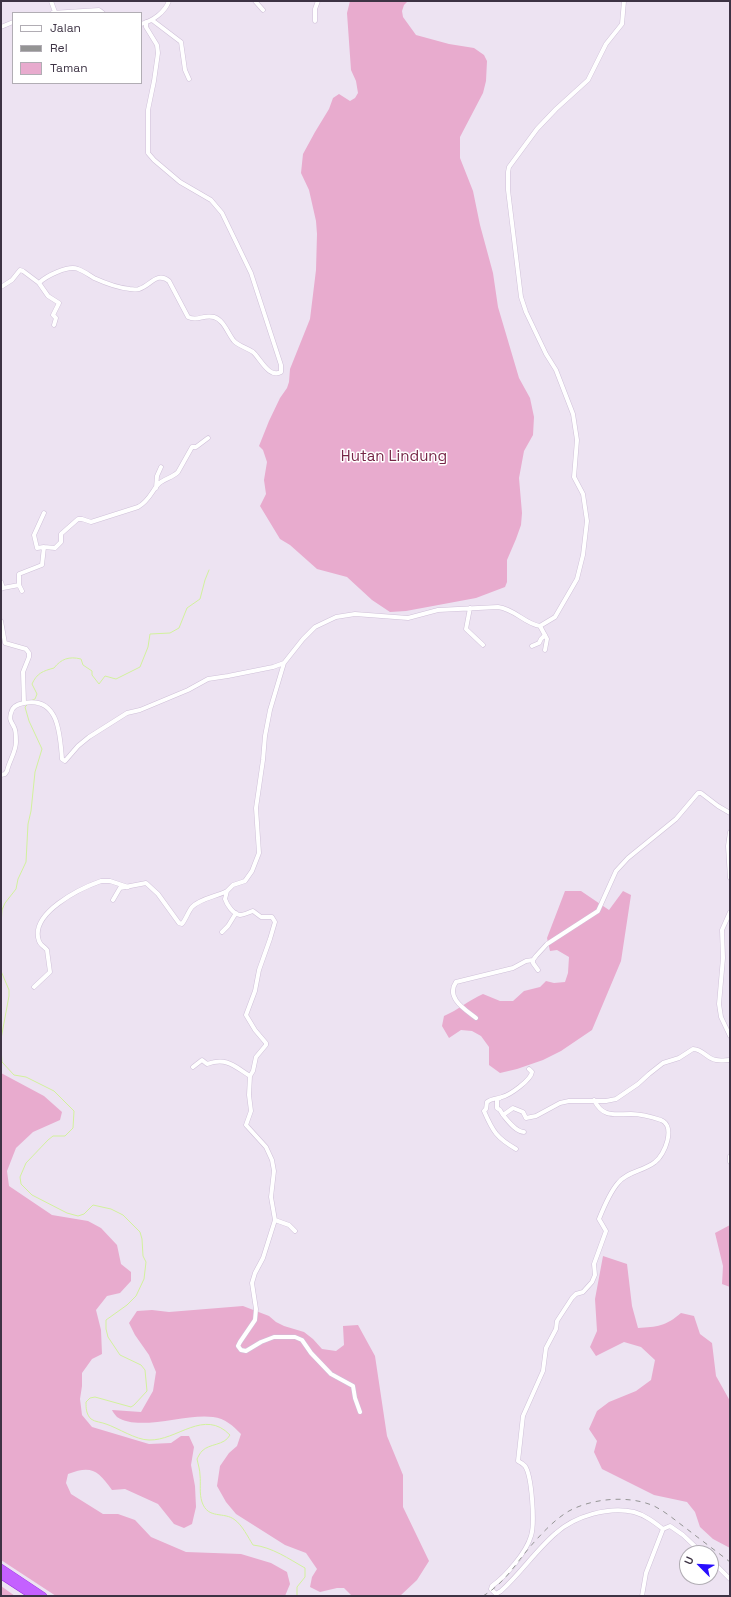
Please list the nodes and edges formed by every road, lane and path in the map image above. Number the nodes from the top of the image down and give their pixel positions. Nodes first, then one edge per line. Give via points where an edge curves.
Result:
1 (51, 1) edge
2 (169, 1) edge
3 (255, 1) edge
4 (318, 1) edge
5 (624, 1) edge
6 (263, 10) dead end
7 (54, 12) edge
8 (102, 12) edge
9 (152, 20) junction
10 (315, 21) dead end
11 (12, 22) edge
12 (146, 22) junction
13 (142, 24) edge
14 (1, 28) edge
15 (189, 78) dead end
16 (39, 283) junction
17 (1, 287) edge
18 (54, 325) dead end
19 (208, 438) dead end
20 (161, 467) dead end
21 (156, 488) junction
22 (44, 513) dead end
23 (44, 547) junction
24 (1, 582) edge
25 (17, 586) junction
26 (2, 588) edge
27 (22, 591) dead end
28 (470, 608) junction
29 (1, 621) edge
30 (540, 626) junction
31 (545, 636) junction
32 (483, 645) dead end
33 (532, 646) dead end
34 (545, 650) dead end
35 (284, 663) junction
36 (28, 702) junction
37 (1, 775) edge
38 (730, 813) edge
39 (730, 832) edge
40 (730, 878) edge
41 (128, 887) junction
42 (227, 892) junction
43 (113, 900) dead end
44 (730, 912) edge
45 (236, 913) junction
46 (222, 932) dead end
47 (533, 960) junction
48 (538, 970) dead end
49 (34, 987) dead end
50 (476, 1018) dead end
51 (730, 1036) edge
52 (730, 1060) edge
53 (193, 1067) dead end
54 (529, 1069) dead end
55 (250, 1076) junction
56 (501, 1098) junction
57 (594, 1100) junction
58 (503, 1115) junction
59 (524, 1132) dead end
60 (516, 1149) dead end
61 (730, 1156) edge
62 (730, 1162) edge
63 (275, 1220) junction
64 (295, 1232) dead end
65 (360, 1412) dead end
66 (663, 1529) junction
67 (693, 1545) edge
68 (1, 1568) edge
69 (719, 1568) edge
70 (1, 1575) edge
71 (730, 1578) edge
72 (33, 1596) edge
73 (43, 1596) edge
74 (642, 1596) edge

1 - 7 street
2 - 9 street via 166,8
3 - 6 street
4 - 10 street
5 - 30 street via 622,24 606,44 588,80 537,129 512,162 508,172 521,297 574,414 577,440 574,477 583,494 588,521 576,579 555,617
7 - 8 street
9 - 12 street
9 - 15 street via 181,42 185,70
11 - 14 street
12 - 13 street
12 - 16 street via 158,50 148,110 148,153 171,175 211,200 225,217 251,273 282,370 276,374 269,371 253,352 235,342 216,318 207,315 195,319 188,316 166,278 156,278 140,289 131,289 96,279 78,268 70,268 52,274
16 - 17 street via 20,270 12,280
16 - 18 street via 48,296 58,303 53,315 56,318
19 - 21 street via 192,447 178,472 160,482
20 - 21 street
21 - 23 street via 146,502 138,507 91,522 78,519 61,534 61,542 55,548
22 - 23 street via 34,535 37,548
23 - 25 street via 43,565 19,574
24 - 26 street
25 - 26 street
25 - 27 street
28 - 30 street via 502,608
28 - 32 street via 466,629
28 - 35 street via 438,610 408,618 359,614 336,617 315,627
29 - 36 street via 6,644 26,649 28,653 23,675
30 - 31 street
31 - 33 street via 541,638 540,643
31 - 34 street
35 - 36 street via 206,679 188,690 127,713 89,737 65,761 62,759 58,725 54,716 43,705
35 - 42 street via 265,736 256,808 259,853 252,871 244,882 234,884
36 - 37 street via 15,706 11,713 16,743 5,774
38 - 47 street via 698,793 676,819 616,871 598,911 547,944
39 - 40 street
41 - 42 street via 146,883 157,892 182,924 193,906
41 - 43 street via 120,888
41 - 49 street via 101,881 56,904 43,920 38,936 40,944 48,950 50,972
42 - 45 street via 225,901
44 - 51 street via 722,930 724,958 719,1004 722,1020
45 - 46 street
45 - 55 street via 242,915 253,911 261,917 272,917 275,922 246,1013 266,1044 256,1057 254,1071
47 - 48 street
47 - 50 street via 513,968 456,982 452,992 454,998
52 - 57 street via 716,1060 700,1050 693,1049 679,1058 663,1063 616,1099
53 - 55 street via 202,1060 207,1064 219,1060
54 - 56 street via 532,1072 527,1082
55 - 63 street via 248,1091 251,1110 246,1126 266,1147 272,1160 274,1171 271,1197
56 - 58 street via 497,1099 497,1108
56 - 60 street via 492,1098 487,1102 484,1112 491,1129 502,1141
57 - 58 street via 560,1103 536,1116 526,1118 523,1112 513,1108
57 - 66 street via 607,1114 642,1116 665,1122 669,1131 668,1139 656,1162 622,1179 616,1185 600,1219 606,1232 595,1262 594,1280 583,1292 572,1298 557,1321 556,1329 546,1348 543,1371 524,1413 520,1433 518,1461 525,1466 531,1486 531,1534 521,1555 491,1589 496,1594 501,1591 555,1534 566,1525 584,1517 623,1510 642,1515
58 - 59 street via 519,1131
61 - 62 street
63 - 64 street via 289,1225
63 - 65 street via 252,1283 255,1320 238,1348 246,1351 277,1336 293,1336 300,1339 331,1374 352,1385
66 - 67 street via 670,1526
66 - 74 street via 646,1573
68 - 73 highway
69 - 71 street
70 - 72 highway

